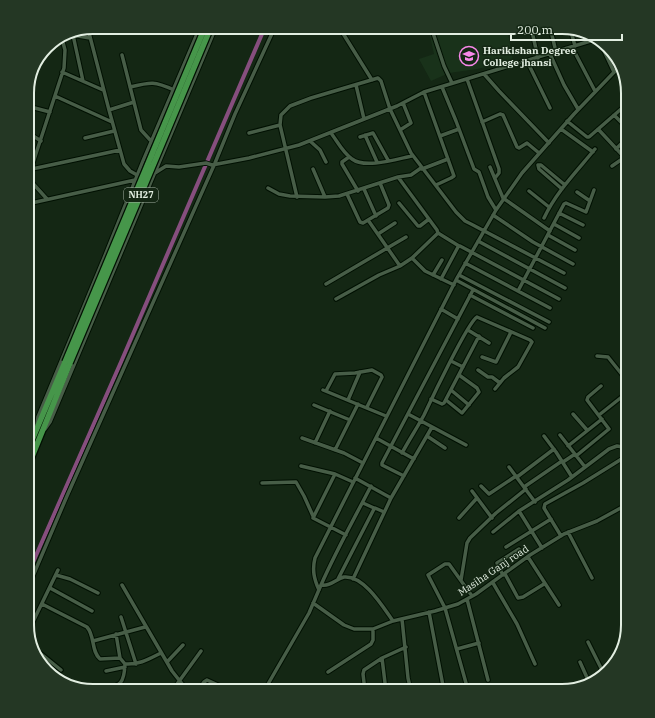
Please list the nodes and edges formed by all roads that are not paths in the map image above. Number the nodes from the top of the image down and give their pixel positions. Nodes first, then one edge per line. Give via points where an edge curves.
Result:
1 (89, 34) edge
2 (197, 34) edge
3 (202, 34) edge
4 (208, 34) edge
5 (213, 34) edge
6 (272, 34) edge
7 (343, 34) edge
8 (433, 34) edge
9 (533, 34) edge
10 (552, 34) edge
11 (572, 35) edge
12 (78, 36) edge
13 (73, 37) edge
14 (90, 38) junction
15 (63, 42) edge
16 (591, 42) edge
17 (574, 46) junction
18 (603, 51) edge
19 (556, 52) junction
20 (550, 54) junction
21 (122, 55) dead end
22 (538, 58) junction
23 (527, 61) junction
24 (616, 70) edge
25 (62, 72) junction
26 (614, 72) junction
27 (484, 74) junction
28 (467, 79) junction
29 (372, 80) junction
30 (83, 81) junction
31 (452, 84) junction
32 (356, 85) junction
33 (130, 87) junction
34 (442, 87) junction
35 (103, 90) junction
36 (174, 90) junction
37 (595, 91) junction
38 (424, 92) junction
39 (55, 96) junction
40 (134, 102) junction
41 (403, 103) junction
42 (34, 108) edge
43 (550, 108) dead end
44 (390, 109) junction
45 (578, 109) junction
46 (621, 109) edge
47 (109, 110) junction
48 (50, 112) junction
49 (614, 115) junction
50 (364, 119) junction
51 (567, 121) junction
52 (112, 122) junction
53 (482, 122) junction
54 (621, 122) edge
55 (280, 125) junction
56 (561, 128) junction
57 (459, 129) junction
58 (114, 130) junction
59 (400, 130) junction
60 (598, 130) junction
61 (249, 133) dead end
62 (331, 133) junction
63 (34, 136) edge
64 (440, 136) junction
65 (85, 138) dead end
66 (41, 141) junction
67 (310, 141) junction
68 (152, 142) junction
69 (548, 142) junction
70 (621, 144) edge
71 (285, 149) junction
72 (616, 149) junction
73 (120, 150) junction
74 (539, 153) junction
75 (621, 153) edge
76 (349, 156) junction
77 (412, 156) junction
78 (448, 159) junction
79 (388, 160) junction
80 (621, 160) edge
81 (326, 162) dead end
82 (377, 162) junction
83 (34, 163) edge
84 (213, 164) junction
85 (612, 166) dead end
86 (490, 167) dead end
87 (34, 169) edge
88 (313, 169) dead end
89 (422, 169) junction
90 (155, 173) junction
91 (137, 177) junction
92 (398, 178) junction
93 (495, 178) junction
94 (380, 183) junction
95 (34, 185) edge
96 (436, 185) junction
97 (563, 187) junction
98 (268, 188) dead end
99 (364, 189) junction
100 (594, 190) dead end
101 (358, 191) junction
102 (529, 191) dead end
103 (577, 192) dead end
104 (347, 194) junction
105 (297, 197) junction
106 (325, 198) junction
107 (503, 198) junction
108 (47, 199) junction
109 (590, 201) junction
110 (34, 202) edge
111 (399, 203) dead end
112 (549, 207) junction
113 (496, 210) junction
114 (559, 213) junction
115 (493, 215) junction
116 (376, 216) junction
117 (544, 218) dead end
118 (429, 219) junction
119 (368, 220) junction
120 (395, 223) dead end
121 (554, 224) junction
122 (583, 225) dead end
123 (483, 230) junction
124 (550, 231) junction
125 (438, 233) junction
126 (378, 234) junction
127 (548, 235) junction
128 (406, 238) dead end
129 (579, 238) dead end
130 (478, 241) junction
131 (459, 246) junction
132 (541, 246) junction
133 (388, 249) junction
134 (575, 250) dead end
135 (472, 252) junction
136 (535, 257) junction
137 (412, 258) junction
138 (442, 260) dead end
139 (466, 263) junction
140 (573, 264) dead end
141 (400, 266) junction
142 (529, 269) junction
143 (564, 273) dead end
144 (433, 275) junction
145 (459, 275) junction
146 (442, 279) junction
147 (456, 280) junction
148 (524, 280) junction
149 (326, 284) dead end
150 (454, 285) junction
151 (565, 288) dead end
152 (473, 290) junction
153 (518, 291) junction
154 (470, 295) junction
155 (336, 299) dead end
156 (559, 299) dead end
157 (550, 308) dead end
158 (441, 309) junction
159 (458, 319) junction
160 (549, 322) dead end
161 (534, 328) dead end
162 (545, 328) dead end
163 (468, 330) junction
164 (512, 332) junction
165 (479, 336) junction
166 (489, 343) dead end
167 (597, 356) dead end
168 (482, 357) dead end
169 (452, 360) junction
170 (68, 362) junction
171 (463, 367) junction
172 (478, 370) dead end
173 (360, 372) junction
174 (621, 373) edge
175 (459, 375) junction
176 (500, 383) junction
177 (601, 386) dead end
178 (494, 389) dead end
179 (451, 390) junction
180 (621, 398) edge
181 (431, 399) junction
182 (348, 400) junction
183 (446, 400) junction
184 (358, 404) junction
185 (314, 405) dead end
186 (469, 405) junction
187 (367, 407) junction
188 (330, 411) junction
189 (408, 414) junction
190 (573, 414) dead end
191 (599, 415) junction
192 (386, 416) junction
193 (602, 418) junction
194 (350, 420) junction
195 (420, 421) junction
196 (432, 428) junction
197 (587, 430) junction
198 (39, 433) junction
199 (560, 435) dead end
200 (427, 436) junction
201 (544, 436) dead end
202 (302, 438) dead end
203 (376, 438) junction
204 (34, 441) edge
205 (315, 443) junction
206 (466, 445) dead end
207 (391, 446) junction
208 (568, 446) junction
209 (621, 447) edge
210 (34, 448) edge
211 (445, 448) dead end
212 (554, 449) junction
213 (335, 450) junction
214 (402, 452) junction
215 (575, 455) junction
216 (414, 459) junction
217 (621, 459) edge
218 (562, 461) junction
219 (363, 463) junction
220 (301, 466) dead end
221 (509, 467) dead end
222 (585, 467) junction
223 (335, 474) junction
224 (404, 476) junction
225 (517, 476) junction
226 (572, 478) junction
227 (354, 480) junction
228 (262, 483) dead end
229 (371, 486) junction
230 (481, 486) dead end
231 (525, 488) junction
232 (472, 491) dead end
233 (391, 498) junction
234 (477, 498) junction
235 (535, 502) junction
236 (363, 503) junction
237 (374, 508) junction
238 (621, 508) edge
239 (519, 511) junction
240 (384, 512) junction
241 (313, 516) junction
242 (459, 518) dead end
243 (492, 518) junction
244 (551, 519) junction
245 (330, 527) junction
246 (531, 531) junction
247 (493, 532) dead end
248 (568, 532) junction
249 (346, 535) junction
250 (561, 536) junction
251 (506, 547) dead end
252 (542, 548) junction
253 (519, 549) dead end
254 (528, 557) junction
255 (58, 570) dead end
256 (34, 574) edge
257 (504, 574) junction
258 (56, 575) junction
259 (592, 578) dead end
260 (338, 579) junction
261 (353, 579) junction
262 (461, 580) junction
263 (493, 583) junction
264 (544, 584) junction
265 (122, 585) dead end
266 (321, 585) junction
267 (50, 588) junction
268 (319, 590) junction
269 (98, 593) dead end
270 (472, 596) junction
271 (468, 598) junction
272 (313, 603) junction
273 (42, 604) junction
274 (559, 605) dead end
275 (445, 608) junction
276 (92, 611) dead end
277 (429, 612) junction
278 (121, 616) dead end
279 (402, 619) junction
280 (34, 620) edge
281 (393, 621) junction
282 (146, 627) junction
283 (373, 629) junction
284 (126, 631) junction
285 (116, 634) junction
286 (93, 641) junction
287 (588, 642) dead end
288 (479, 643) junction
289 (183, 645) dead end
290 (406, 647) junction
291 (457, 649) junction
292 (201, 651) dead end
293 (161, 653) junction
294 (42, 654) edge
295 (120, 658) junction
296 (382, 658) junction
297 (167, 662) junction
298 (580, 662) dead end
299 (136, 664) junction
300 (536, 664) dead end
301 (125, 665) junction
302 (601, 669) edge
303 (61, 670) dead end
304 (106, 671) dead end
305 (328, 672) dead end
306 (587, 678) edge
307 (488, 680) dead end
308 (180, 681) junction
309 (466, 683) dead end
310 (117, 684) edge
311 (178, 684) edge
312 (183, 684) edge
313 (203, 684) edge
314 (216, 684) edge
315 (268, 684) edge
316 (364, 684) edge
317 (385, 684) edge
318 (409, 684) edge
319 (443, 684) edge

1 - 14 street
2 - 36 street
3 - 170 highway, NH27, bridge
4 - 170 highway, NH27, bridge via 113,265
5 - 90 street
6 - 84 street
7 - 29 street
8 - 31 street
9 - 22 street
10 - 19 street
11 - 17 street
12 - 14 street
13 - 30 street
14 - 35 street
15 - 25 street via 65,57
16 - 17 street
17 - 19 street
17 - 37 street
18 - 26 street
19 - 20 street
20 - 22 street
20 - 45 street
21 - 33 street
22 - 23 street
23 - 27 street
23 - 43 street
24 - 26 street
25 - 30 street
25 - 39 street
26 - 37 street
27 - 28 street
27 - 69 street
28 - 31 street
28 - 53 street
29 - 32 street
29 - 44 street via 380,80
30 - 35 street
31 - 34 street
32 - 50 street
32 - 55 street via 290,106 280,115
33 - 36 street via 154,83
33 - 40 street
34 - 38 street
34 - 57 street
35 - 47 street
36 - 68 street
37 - 45 street
38 - 41 street
38 - 64 street
39 - 48 street
39 - 52 street
40 - 47 street
40 - 68 street via 141,130
41 - 44 street
41 - 59 street via 411,123
42 - 48 street
44 - 50 street
44 - 59 street
45 - 51 street
46 - 49 street
47 - 52 street
48 - 66 street
49 - 54 street
49 - 60 street
50 - 62 street
51 - 56 street
51 - 60 street via 588,137
52 - 58 street
53 - 74 street via 503,115 517,147 527,143
53 - 93 street via 499,169
55 - 61 street
55 - 71 street
56 - 69 street
56 - 97 street via 594,150
57 - 64 street
57 - 113 street via 474,169 479,172
58 - 65 street
58 - 73 street
59 - 77 street
60 - 72 street
62 - 67 street
62 - 76 street
63 - 66 street
64 - 78 street
66 - 83 street
67 - 71 street
67 - 81 street via 320,150
68 - 91 street
69 - 74 street
70 - 72 street
71 - 84 street
71 - 105 street
72 - 75 street
73 - 87 street
73 - 91 street via 127,168
74 - 107 street
76 - 82 street via 361,163
76 - 101 street via 342,163
77 - 79 street
77 - 89 street
78 - 89 street
78 - 96 street via 454,176
79 - 82 street
79 - 82 street via 373,133 362,136
80 - 85 street
84 - 90 street via 166,166
84 - 256 street
86 - 93 street
88 - 106 street
89 - 92 street
89 - 96 street
90 - 91 street
90 - 198 street via 50,422
91 - 108 street
91 - 198 street via 38,417
92 - 94 street
92 - 118 street
93 - 107 street
94 - 99 street
94 - 116 street via 389,206
95 - 108 street
96 - 123 street via 465,221
97 - 97 street via 539,169 538,165 541,165
97 - 112 street
98 - 105 street via 279,194
99 - 101 street
99 - 116 street
100 - 109 street
101 - 104 street
102 - 112 street
103 - 109 street
104 - 106 street
104 - 119 street via 361,223
105 - 106 street
107 - 113 street
107 - 124 street
108 - 110 street
109 - 114 street via 586,212 566,203
111 - 118 street via 418,226
112 - 117 street
113 - 115 street
114 - 121 street
114 - 122 street
115 - 123 street
115 - 132 street
116 - 119 street
118 - 125 street
119 - 126 street
120 - 126 street
121 - 124 street
121 - 129 street
123 - 130 street
123 - 136 street
124 - 127 street
125 - 131 street
125 - 137 street
126 - 133 street
127 - 132 street
127 - 134 street
128 - 133 street
130 - 135 street
130 - 142 street
131 - 135 street
131 - 146 street
132 - 136 street
132 - 140 street
133 - 141 street
133 - 149 street
135 - 139 street
135 - 148 street
136 - 142 street
136 - 143 street
137 - 141 street
137 - 144 street
138 - 144 street
139 - 145 street
139 - 153 street
141 - 155 street
142 - 148 street
142 - 151 street
144 - 146 street
145 - 147 street
145 - 160 street
146 - 150 street
147 - 150 street
147 - 152 street
148 - 153 street
148 - 156 street
150 - 158 street
152 - 154 street
152 - 162 street
153 - 157 street
154 - 159 street
154 - 161 street
158 - 159 street
158 - 192 street
159 - 189 street
163 - 164 street via 477,317
163 - 165 street
163 - 169 street
164 - 168 street via 496,362
164 - 176 street via 532,343 518,367
165 - 166 street
165 - 171 street
167 - 174 street via 607,356
169 - 171 street
169 - 181 street
170 - 198 highway, NH27
171 - 175 street
172 - 176 street
173 - 182 street
173 - 182 street via 336,374 325,391
173 - 187 street via 374,370 382,376
175 - 179 street
175 - 186 street via 479,390
176 - 178 street
177 - 191 street via 587,398
179 - 183 street
179 - 186 street
180 - 191 street
181 - 183 street via 442,404
181 - 195 street
182 - 184 street
183 - 186 street via 462,414
184 - 187 street
184 - 194 street
185 - 188 street
187 - 192 street
188 - 194 street
188 - 205 street
189 - 195 street
189 - 207 street
190 - 197 street
191 - 193 street
192 - 203 street
193 - 197 street
193 - 215 street via 609,429
194 - 213 street
195 - 196 street
195 - 214 street
196 - 200 street
196 - 206 street
197 - 208 street
198 - 204 highway, NH27
198 - 210 highway, NH27
199 - 208 street
200 - 211 street
200 - 216 street
201 - 212 street
202 - 205 street
203 - 207 street
203 - 219 street
205 - 213 street
207 - 214 street
207 - 224 street via 382,464
208 - 215 street
209 - 222 street via 611,448
212 - 218 street
212 - 225 street
213 - 219 street
214 - 216 street
215 - 218 street
215 - 222 street
216 - 224 street
217 - 244 street via 544,504
218 - 226 street
218 - 231 street
219 - 227 street
220 - 223 street
221 - 225 street
222 - 226 street
223 - 227 street
223 - 241 street
224 - 233 street
225 - 230 street via 489,494
225 - 231 street
226 - 235 street
227 - 229 street
227 - 245 street
228 - 241 street via 295,481
229 - 233 street
229 - 236 street
231 - 235 street
231 - 243 street
232 - 234 street
233 - 240 street
234 - 242 street
234 - 243 street
235 - 239 street
236 - 237 street
236 - 249 street
237 - 240 street
237 - 260 street
238 - 248 street, Masiha Ganj road
239 - 246 street
239 - 247 street
240 - 261 street
241 - 245 street via 314,520
243 - 262 street via 468,541
244 - 246 street
244 - 250 street
245 - 249 street
245 - 268 street via 313,566
246 - 251 street
246 - 252 street
248 - 250 street, Masiha Ganj road
248 - 259 street
249 - 266 street
250 - 252 street, Masiha Ganj road
252 - 254 street, Masiha Ganj road
253 - 257 street via 497,563
254 - 257 street, Masiha Ganj road
254 - 264 street
255 - 258 street
257 - 263 street, Masiha Ganj road
257 - 264 street via 518,598
258 - 267 street
258 - 269 street
260 - 261 street
260 - 266 street via 326,586
261 - 281 street via 358,580 371,592
262 - 270 street
262 - 275 street via 447,564 428,575
263 - 270 street, Masiha Ganj road
263 - 300 street
264 - 274 street
265 - 282 street
266 - 268 street
267 - 273 street
267 - 276 street
268 - 272 street
270 - 271 street, Masiha Ganj road
271 - 275 street, Masiha Ganj road
271 - 288 street
272 - 283 street, Masiha Ganj road via 349,627
272 - 315 street
273 - 280 street
273 - 286 street via 87,627
275 - 277 street, Masiha Ganj road
275 - 291 street
277 - 279 street, Masiha Ganj road
277 - 319 street
278 - 284 street
279 - 281 street, Masiha Ganj road
279 - 290 street
281 - 283 street, Masiha Ganj road
282 - 284 street
282 - 293 street
283 - 305 street via 373,640 370,644
284 - 285 street
284 - 299 street
285 - 286 street
285 - 295 street
286 - 295 street via 100,659
287 - 302 street
288 - 291 street
288 - 307 street
289 - 297 street
290 - 296 street
290 - 318 street
291 - 309 street
292 - 308 street
293 - 297 street
293 - 299 street
294 - 303 street
295 - 301 street
296 - 316 street via 364,670
296 - 317 street
297 - 308 street
298 - 306 street
299 - 301 street
301 - 304 street
301 - 310 street via 124,678
308 - 311 street
308 - 312 street
313 - 314 street via 207,680

